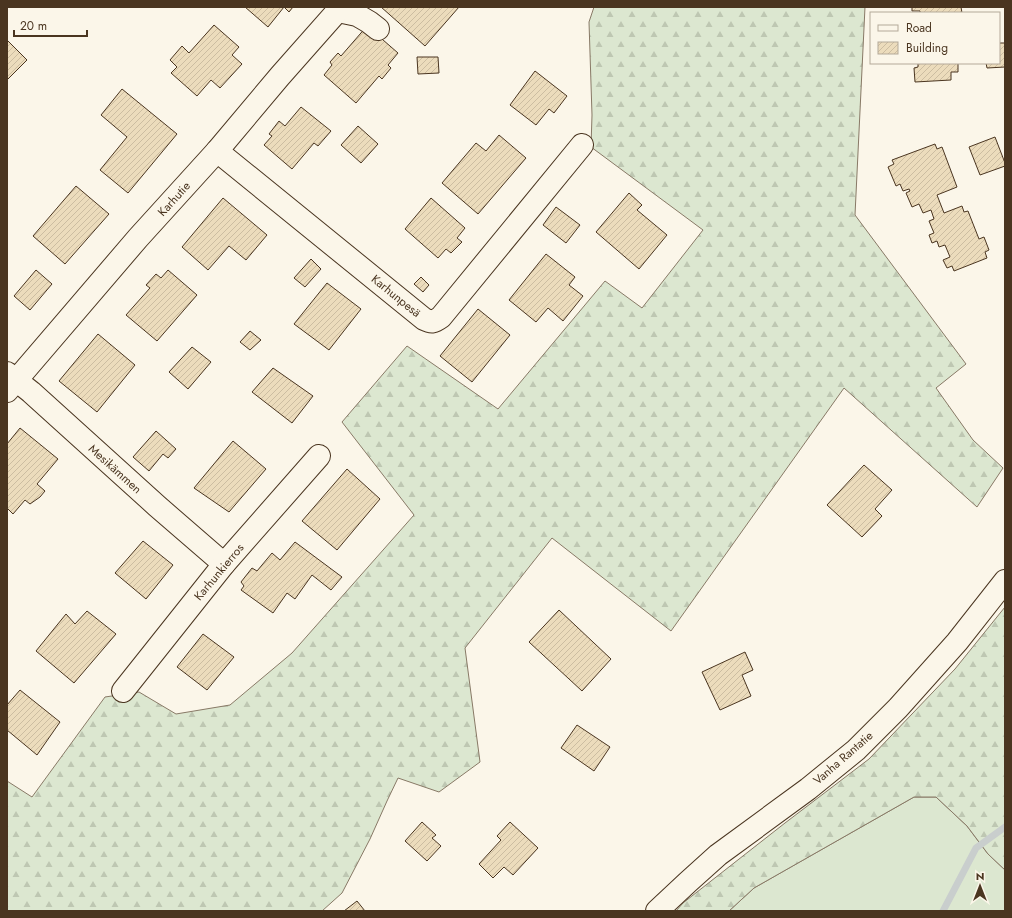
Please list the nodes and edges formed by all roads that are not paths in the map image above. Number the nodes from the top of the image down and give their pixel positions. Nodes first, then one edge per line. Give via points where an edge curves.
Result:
1 (340, 9) edge
2 (378, 29) dead end
3 (582, 145) dead end
4 (217, 151) junction
5 (10, 381) edge
6 (319, 456) dead end
7 (224, 564) junction
8 (1005, 580) edge
9 (123, 691) dead end
10 (657, 911) edge

1 - 2 street via 357,15
1 - 4 street, Karhutie
3 - 4 street, Karhunpesä via 441,317 429,322
4 - 5 street, Karhutie
5 - 7 street, Mesikämmen via 31,392
6 - 7 street, Karhunkierros
7 - 9 street, Karhunkierros
8 - 10 street, Vanha Rantatie via 957,642 856,750 718,855

